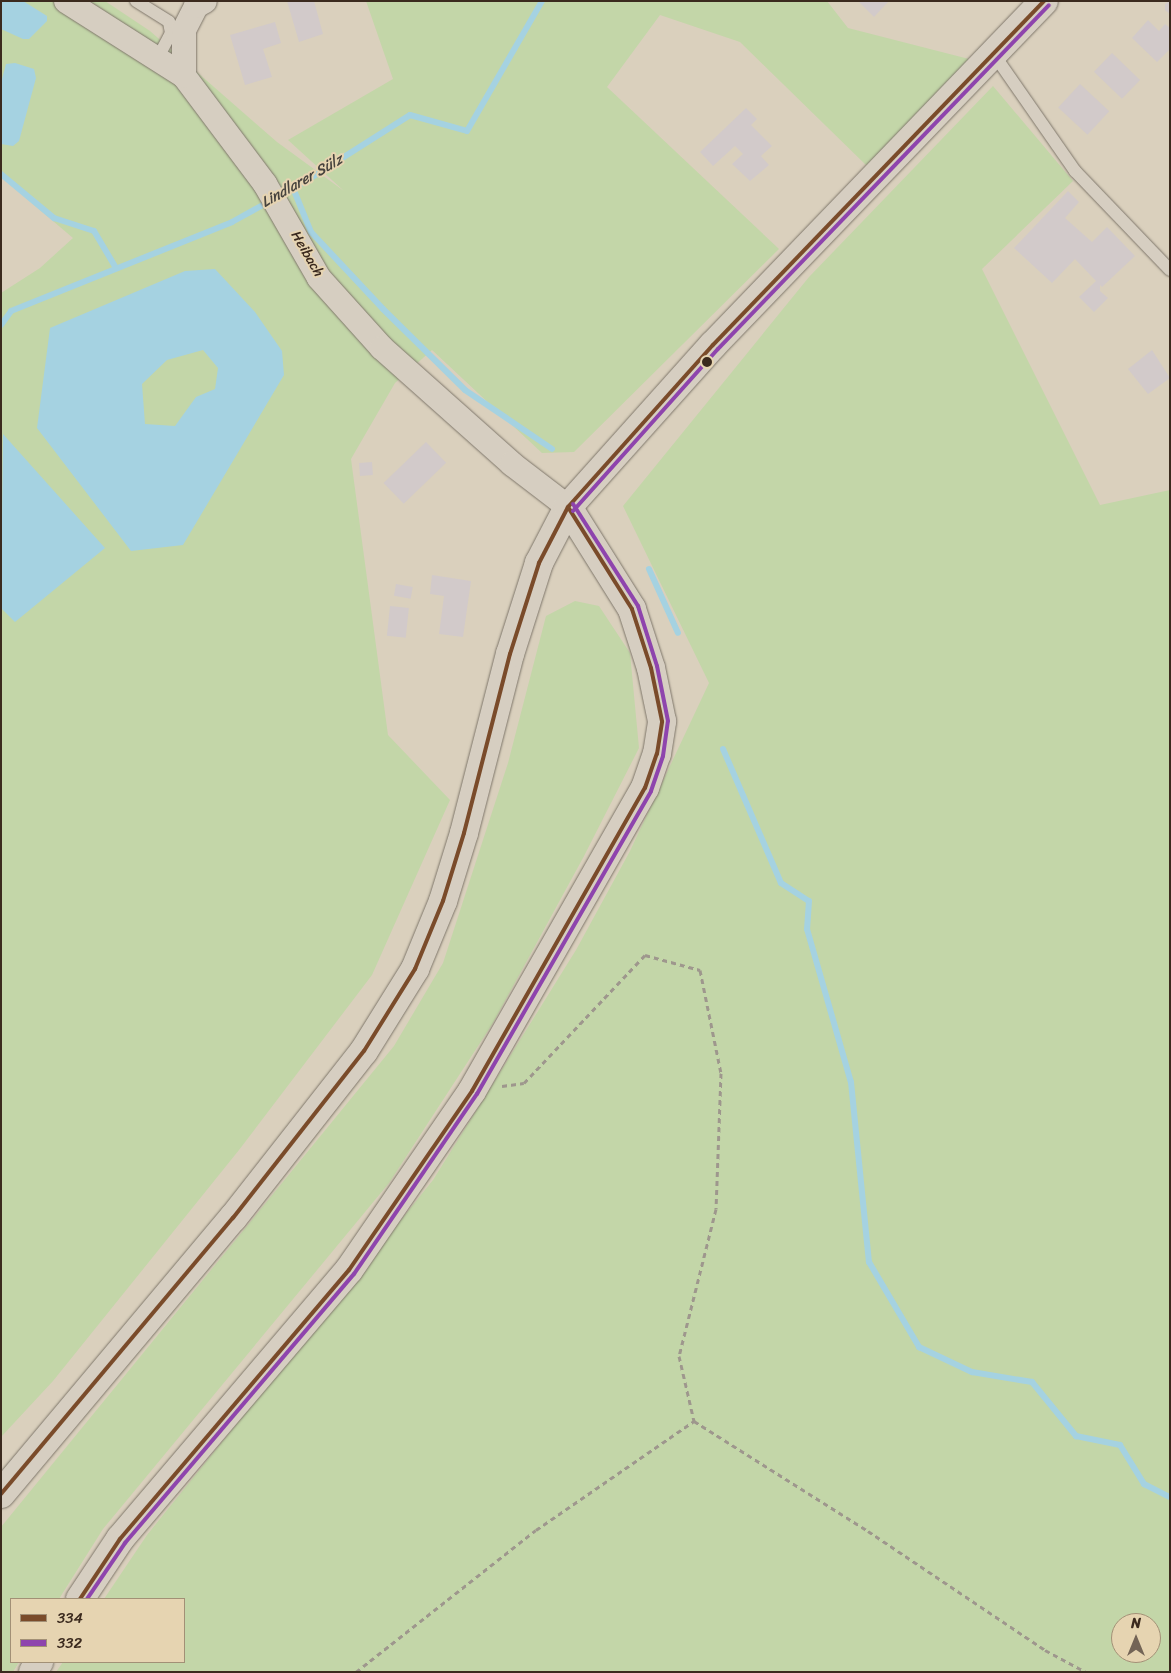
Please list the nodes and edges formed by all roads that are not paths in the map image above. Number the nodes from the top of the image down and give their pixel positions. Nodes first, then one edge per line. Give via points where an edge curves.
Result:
1 (66, 1) edge
2 (136, 1) edge
3 (205, 1) edge
4 (1044, 1) edge
5 (156, 60) junction
6 (985, 61) junction
7 (184, 76) junction
8 (1170, 270) edge
9 (568, 508) junction
10 (1, 1494) edge
11 (81, 1598) edge

1 - 5 street, Heibach
2 - 5 lane via 169,22 171,33
3 - 7 street via 196,6 184,30
4 - 6 main road
5 - 7 street, Heibach
6 - 8 lane via 1075,171
6 - 9 main road via 713,345
7 - 9 street, Heibach via 265,184 319,278 382,348 512,464
9 - 10 main road via 539,562 510,654 464,833 443,901 415,969 364,1051 233,1218
9 - 11 main road via 632,609 651,668 662,721 657,754 645,788 472,1091 349,1270 120,1539

